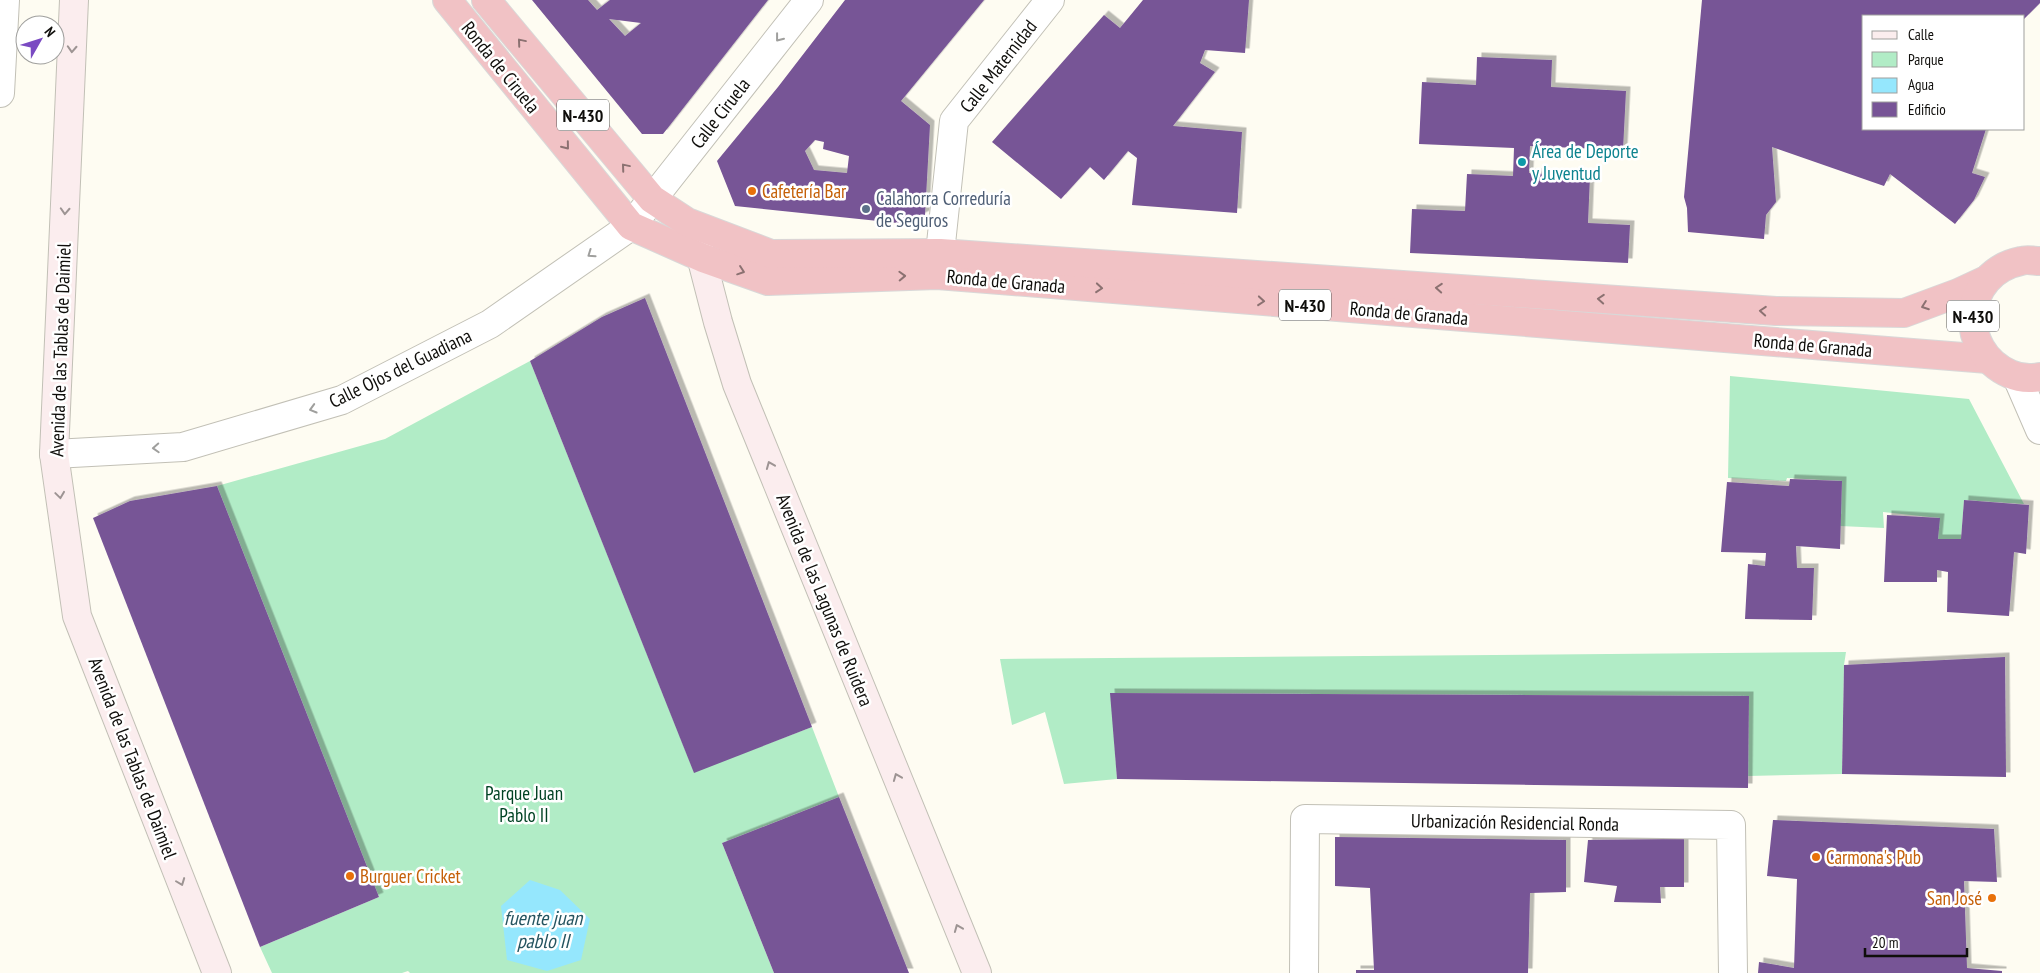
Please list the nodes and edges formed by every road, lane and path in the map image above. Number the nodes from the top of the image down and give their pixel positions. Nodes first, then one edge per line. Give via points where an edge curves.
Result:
1 (5, 0) edge
2 (74, 0) edge
3 (447, 0) edge
4 (486, 0) edge
5 (810, 0) edge
6 (1050, 0) edge
7 (0, 93) edge
8 (652, 199) junction
9 (687, 222) junction
10 (631, 226) junction
11 (940, 253) junction
12 (2034, 255) edge
13 (703, 258) junction
14 (1986, 280) junction
15 (1988, 359) junction
16 (2028, 377) edge
17 (2040, 430) edge
18 (54, 454) junction
19 (217, 973) edge
20 (977, 973) edge
21 (1304, 973) edge
22 (1733, 973) edge

1 - 7 street
2 -> 18 main road, Avenida de las Tablas de Daimiel
3 -> 10 highway, Ronda de Ciruela / N-430
8 -> 4 highway, Ronda de Ciruela / N-430
5 -> 8 street, Calle Ciruela
6 - 11 street, Calle Maternidad via 954,121
8 - 9 highway, Ronda de Ciruela / N-430
8 - 10 street, Calle Ciruela
9 - 11 highway, Ronda de Granada / N-430 via 771,254
9 - 13 main road, Avenida de las Lagunas de Ruidera
10 - 13 highway, Ronda de Granada / N-430
10 -> 18 street, Calle Ojos del Guadiana via 490,324 342,400 183,447
14 -> 11 highway, Ronda de Granada / N-430 via 1958,294 1904,313 1776,311
12 - 14 highway, N-430 via 2002,267
13 -> 15 highway, Ronda de Granada / N-430 via 768,280 937,275
20 -> 13 main road, Avenida de las Lagunas de Ruidera via 737,384
14 - 15 highway, N-430 via 1975,299 1972,320 1976,341
15 - 16 highway, N-430 via 2001,370
16 - 17 street
18 -> 19 main road, Avenida de las Tablas de Daimiel via 77,616
21 - 22 street, Urbanización Residencial Ronda via 1305,819 1731,825

